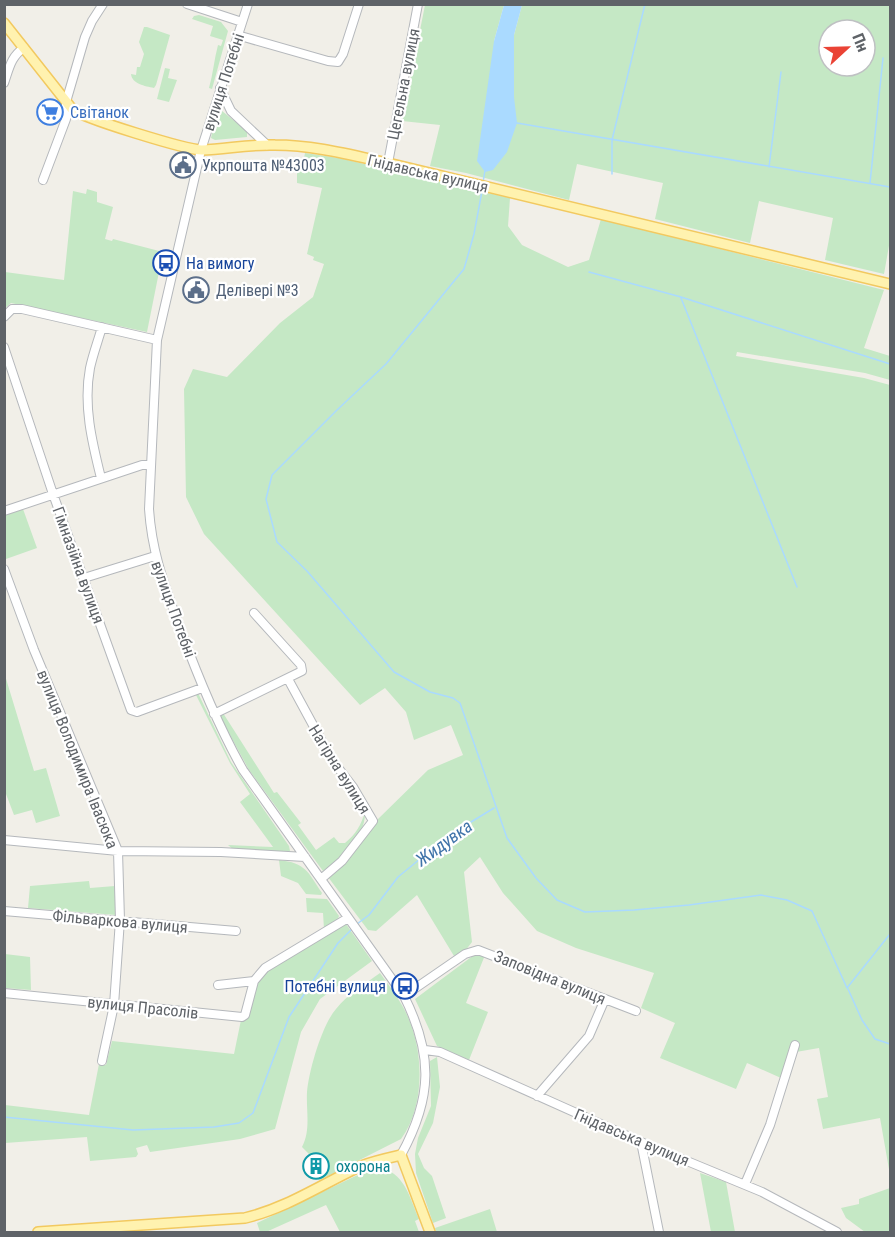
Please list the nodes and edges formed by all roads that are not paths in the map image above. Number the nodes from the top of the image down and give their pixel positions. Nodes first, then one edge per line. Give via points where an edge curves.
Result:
1 (103, 4) edge
2 (187, 4) edge
3 (248, 4) edge
4 (359, 4) edge
5 (418, 4) edge
6 (242, 22) junction
7 (4, 23) edge
8 (237, 35) junction
9 (24, 48) junction
10 (4, 83) edge
11 (220, 88) junction
12 (66, 102) junction
13 (267, 145) junction
14 (201, 150) junction
15 (388, 163) junction
16 (43, 180) dead end
17 (891, 284) edge
18 (4, 317) edge
19 (102, 327) junction
20 (157, 340) junction
21 (4, 347) edge
22 (151, 465) junction
23 (101, 478) junction
24 (54, 494) junction
25 (4, 511) edge
26 (154, 556) junction
27 (4, 568) edge
28 (84, 578) junction
29 (254, 613) dead end
30 (288, 679) junction
31 (202, 688) junction
32 (214, 714) junction
33 (4, 840) edge
34 (118, 850) junction
35 (305, 857) junction
36 (321, 879) junction
37 (4, 911) edge
38 (120, 920) junction
39 (350, 920) junction
40 (236, 931) dead end
41 (254, 981) junction
42 (218, 985) dead end
43 (4, 993) edge
44 (404, 996) junction
45 (605, 999) junction
46 (114, 1005) junction
47 (636, 1011) dead end
48 (795, 1045) dead end
49 (425, 1050) junction
50 (102, 1061) dead end
51 (537, 1096) junction
52 (641, 1142) junction
53 (401, 1155) junction
54 (745, 1184) junction
55 (835, 1232) edge
56 (38, 1233) edge
57 (430, 1233) edge
58 (659, 1233) edge

1 - 12 street via 85,37
2 - 6 street
3 - 6 street, вулиця Потебні
4 - 8 street via 338,62
5 - 15 street, Цегельна вулиця
6 - 8 street, вулиця Потебні
7 - 9 main road, Гнідавська вулиця
8 - 11 street, вулиця Потебні
9 - 10 street via 12,59
9 - 12 main road, Гнідавська вулиця
11 - 13 street via 231,111
11 - 14 street, вулиця Потебні
12 - 14 main road, Гнідавська вулиця via 75,112 89,117
12 - 16 street via 66,119
13 - 14 main road, Гнідавська вулиця
13 - 15 main road, Гнідавська вулиця via 318,148
14 - 20 street, вулиця Потебні
15 - 17 main road, Гнідавська вулиця
18 - 19 street via 12,309 22,309
19 - 20 street
19 - 23 street via 90,368 87,400
20 - 22 street, вулиця Потебні
21 - 24 street, Гімназійна вулиця
22 - 23 street
22 - 26 street, вулиця Потебні via 149,509
23 - 24 street
24 - 25 street
24 - 28 street, Гімназійна вулиця
26 - 28 street
26 - 31 street, вулиця Потебні
27 - 34 street, вулиця Володимира Івасюка
28 - 31 street, Гімназійна вулиця via 131,710 137,712
29 - 30 street via 302,667 301,672
30 - 32 street
30 - 36 street, Нагірна вулиця via 332,760 373,821 342,861
31 - 32 street, вулиця Потебні
32 - 35 street, вулиця Потебні via 243,770
33 - 34 street
34 - 35 street
34 - 38 street, вулиця Володимира Івасюка
35 - 36 street, вулиця Потебні
36 - 39 street, вулиця Потебні
37 - 38 street, Фільваркова вулиця
38 - 40 street, Фільваркова вулиця
38 - 46 street, вулиця Володимира Івасюка
39 - 41 street via 276,960
39 - 44 street, вулиця Потебні
41 - 42 street
41 - 46 street, вулиця Прасолів via 242,1017
43 - 46 street, вулиця Прасолів
44 - 45 street, Заповідна вулиця via 465,954 477,950
44 - 49 street, вулиця Потебні
45 - 47 street, Заповідна вулиця
45 - 51 street via 589,1036
46 - 50 street, вулиця Володимира Івасюка
48 - 54 street via 770,1125
49 - 51 street, Гнідавська вулиця via 440,1052
49 - 53 street, вулиця Потебні via 425,1092 418,1121
51 - 52 street, Гнідавська вулиця
52 - 54 street, Гнідавська вулиця
52 - 58 street
53 - 56 main road via 362,1166 295,1200 245,1218
53 - 57 main road
54 - 55 street, Гнідавська вулиця

